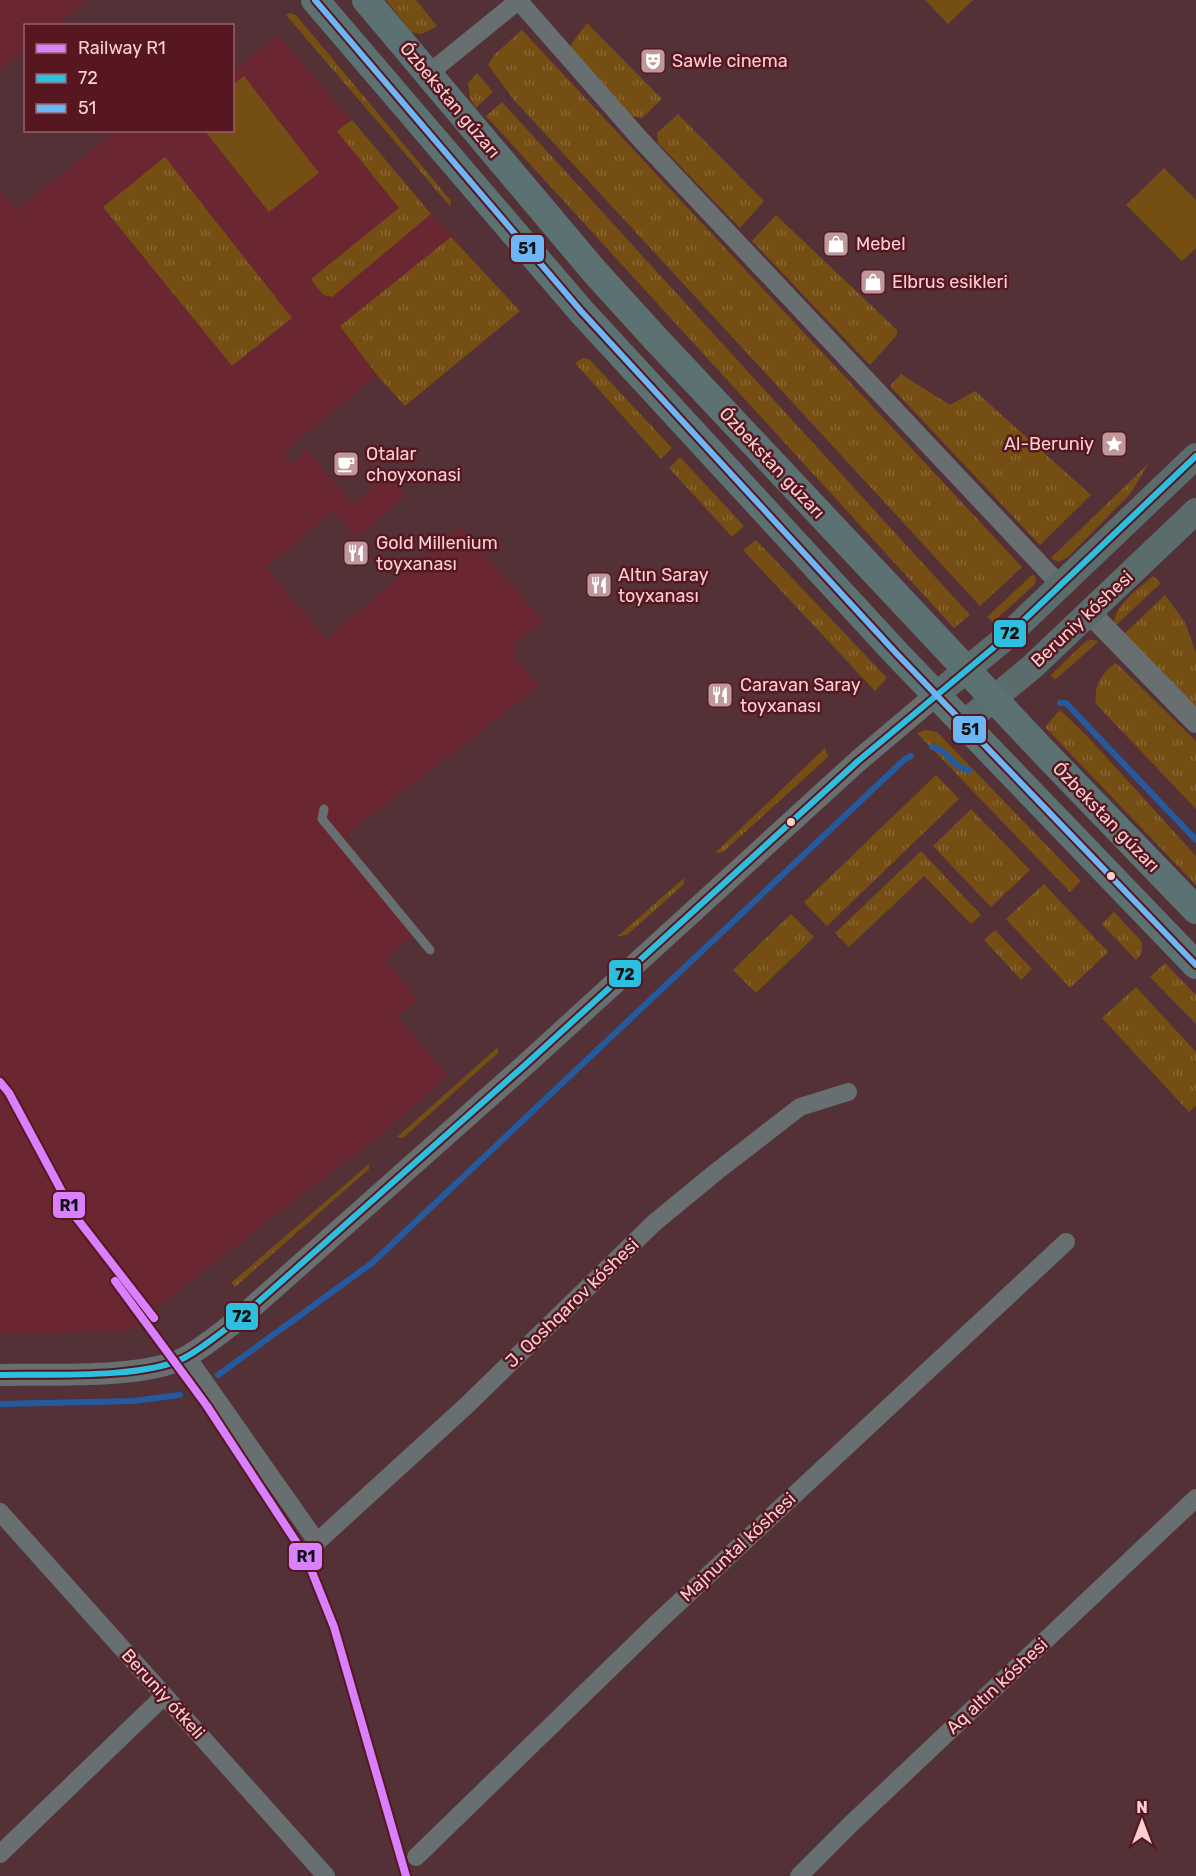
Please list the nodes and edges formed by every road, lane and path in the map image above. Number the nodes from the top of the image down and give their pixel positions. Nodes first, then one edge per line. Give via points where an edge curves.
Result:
1 (315, 0) edge
2 (366, 0) edge
3 (519, 0) edge
4 (428, 74) junction
5 (1196, 456) edge
6 (1196, 511) edge
7 (1061, 586) junction
8 (1089, 612) junction
9 (1004, 639) junction
10 (1032, 667) junction
11 (967, 669) junction
12 (936, 695) junction
13 (994, 699) junction
14 (1196, 722) edge
15 (964, 723) junction
16 (324, 809) dead end
17 (1196, 910) edge
18 (430, 950) dead end
19 (1196, 965) edge
20 (848, 1092) dead end
21 (1066, 1242) dead end
22 (187, 1357) junction
23 (0, 1375) edge
24 (1196, 1498) edge
25 (0, 1512) edge
26 (164, 1696) junction
27 (0, 1854) edge
28 (416, 1857) dead end
29 (326, 1876) edge
30 (799, 1876) edge

1 - 12 main road, Ózbekstan gúzarı via 581,311
2 - 4 main road, Ózbekstan gúzarı
3 - 4 street
3 - 7 street via 641,140
4 - 11 main road, Ózbekstan gúzarı via 609,287
5 - 7 main road
6 - 8 main road, Beruniy kóshesi
7 - 9 main road
8 - 10 main road, Beruniy kóshesi
8 - 14 street
9 - 10 main road via 1003,651 1009,664
9 - 11 main road
10 - 13 main road, Beruniy kóshesi
11 - 12 main road
11 - 13 main road, Ózbekstan gúzarı
12 - 15 main road, Ózbekstan gúzarı
12 - 22 street via 255,1305
13 - 15 main road, Beruniy kóshesi
13 - 17 main road, Ózbekstan gúzarı
15 - 19 main road, Ózbekstan gúzarı
16 - 18 lane via 322,819
20 - 22 street, J. Qoshqarov kóshesi via 800,1107 654,1223 466,1406 317,1542
21 - 28 street, Majnuntal kóshesi via 659,1621
22 - 23 street via 142,1370
24 - 30 street, Aq altın kóshesi
25 - 26 street, Beruniy ótkeli
26 - 27 street
26 - 29 street, Beruniy ótkeli

